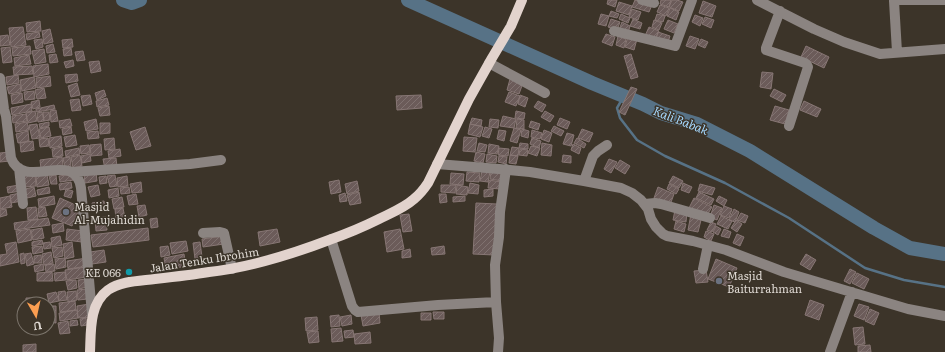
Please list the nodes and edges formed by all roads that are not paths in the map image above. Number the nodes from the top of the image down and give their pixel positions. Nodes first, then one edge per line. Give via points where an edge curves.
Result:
1 (522, 0) edge
2 (642, 0) edge
3 (692, 0) edge
4 (757, 0) edge
5 (894, 0) edge
6 (945, 0) edge
7 (654, 3) dead end
8 (780, 11) junction
9 (614, 31) dead end
10 (945, 49) edge
11 (897, 52) junction
12 (490, 61) junction
13 (0, 78) edge
14 (545, 93) dead end
15 (2, 107) edge
16 (789, 126) dead end
17 (607, 145) dead end
18 (221, 160) dead end
19 (438, 164) junction
20 (19, 168) junction
21 (506, 169) junction
22 (71, 172) junction
23 (584, 181) junction
24 (23, 204) dead end
25 (645, 204) junction
26 (710, 218) dead end
27 (203, 233) dead end
28 (331, 239) junction
29 (708, 245) junction
30 (703, 268) dead end
31 (232, 269) junction
32 (852, 292) junction
33 (496, 302) junction
34 (92, 314) junction
35 (945, 316) edge
36 (90, 352) edge
37 (498, 352) edge
38 (830, 352) edge

1 - 12 main road, Jalan Tenku Ibrohim via 511,26
2 - 7 street
3 - 9 street via 675,46
4 - 8 street
5 - 6 street
5 - 11 street
8 - 11 street via 844,42 880,54
8 - 16 street via 766,50 808,66
10 - 11 street
12 - 14 street
12 - 19 main road, Jalan Tenku Ibrohim
13 - 15 street
15 - 20 street via 6,113 11,158
17 - 23 street via 593,156
18 - 22 street
19 - 21 street
19 - 28 main road, Jalan Tenku Ibrohim via 428,184 415,199 371,223
20 - 22 street via 31,172
20 - 24 street
21 - 23 street
21 - 33 street via 495,265
22 - 34 street via 81,185
23 - 25 street via 627,190
25 - 26 street via 655,202
25 - 29 street via 653,223 663,234
27 - 31 street via 224,233
28 - 31 main road, Jalan Tenku Ibrohim via 282,257
28 - 33 street via 352,306 358,312
29 - 30 street
29 - 32 street via 784,272
31 - 34 main road, Jalan Tenku Ibrohim via 115,286 100,297
32 - 35 street via 908,309
32 - 38 street
33 - 37 street
34 - 36 main road, Jalan Tenku Ibrohim

